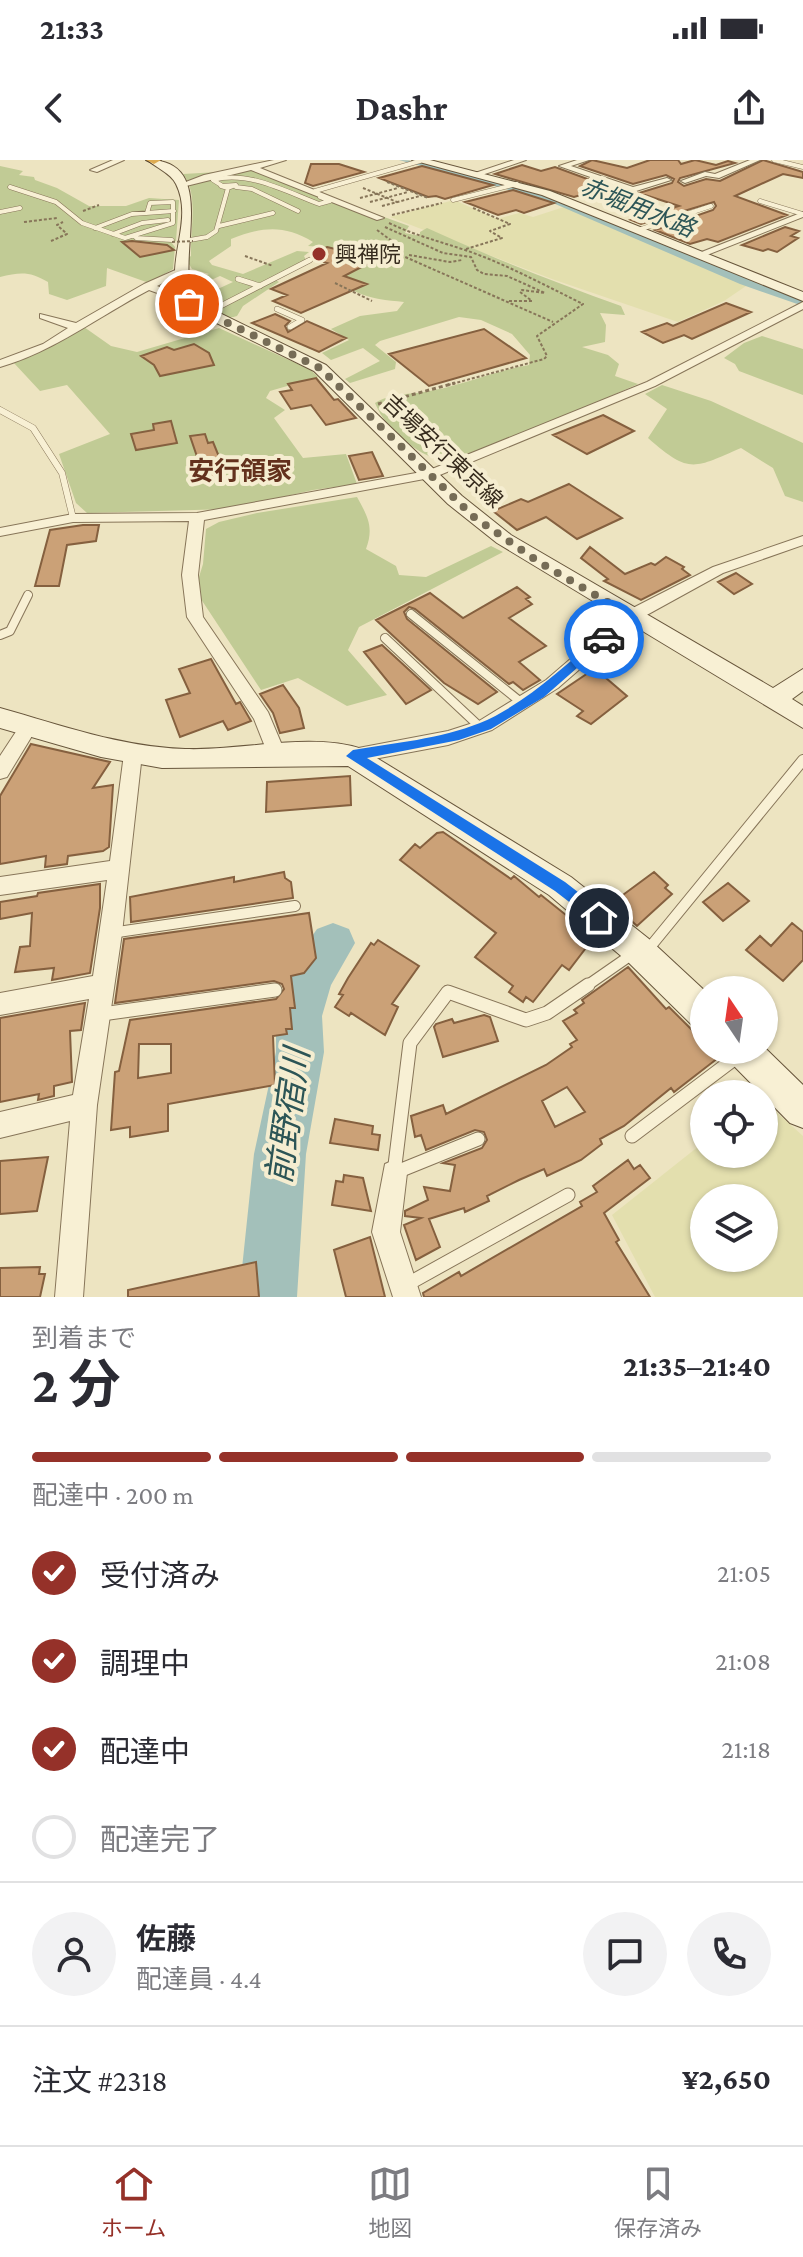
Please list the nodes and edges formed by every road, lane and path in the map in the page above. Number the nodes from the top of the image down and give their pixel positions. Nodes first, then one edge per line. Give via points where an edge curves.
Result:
1 (120, 160) edge
2 (153, 160) edge
3 (282, 160) edge
4 (418, 160) edge
5 (522, 160) edge
6 (585, 160) edge
7 (756, 160) edge
8 (774, 160) edge
9 (803, 167) edge
10 (254, 168) junction
11 (94, 170) dead end
12 (476, 174) junction
13 (381, 180) dead end
14 (667, 180) dead end
15 (685, 181) dead end
16 (369, 183) dead end
17 (517, 184) junction
18 (182, 185) junction
19 (221, 185) junction
20 (10, 187) dead end
21 (236, 187) junction
22 (400, 187) junction
23 (228, 188) junction
24 (410, 191) junction
25 (317, 192) junction
26 (376, 193) junction
27 (422, 195) junction
28 (386, 197) junction
29 (428, 198) dead end
30 (453, 200) junction
31 (760, 201) dead end
32 (397, 202) junction
33 (364, 203) junction
34 (711, 206) dead end
35 (20, 208) dead end
36 (375, 208) junction
37 (174, 211) junction
38 (298, 211) dead end
39 (0, 212) edge
40 (147, 213) junction
41 (273, 213) dead end
42 (380, 214) junction
43 (803, 214) edge
44 (173, 221) junction
45 (24, 222) dead end
46 (219, 226) junction
47 (95, 228) junction
48 (638, 230) junction
49 (113, 234) junction
50 (132, 237) junction
51 (177, 238) junction
52 (51, 241) dead end
53 (464, 250) junction
54 (699, 255) junction
55 (245, 256) dead end
56 (403, 256) junction
57 (310, 260) dead end
58 (462, 260) dead end
59 (289, 270) junction
60 (180, 271) junction
61 (238, 279) dead end
62 (335, 283) dead end
63 (147, 286) junction
64 (260, 286) junction
65 (183, 295) junction
66 (803, 297) edge
67 (372, 301) dead end
68 (507, 301) junction
69 (803, 305) edge
70 (277, 309) dead end
71 (205, 314) junction
72 (44, 316) dead end
73 (553, 322) junction
74 (76, 327) junction
75 (290, 327) dead end
76 (0, 364) edge
77 (362, 408) junction
78 (0, 410) edge
79 (430, 474) junction
80 (197, 517) junction
81 (73, 518) junction
82 (0, 532) edge
83 (803, 540) edge
84 (28, 595) dead end
85 (411, 614) dead end
86 (632, 617) junction
87 (0, 635) edge
88 (385, 638) dead end
89 (803, 678) edge
90 (774, 700) junction
91 (522, 703) junction
92 (0, 718) edge
93 (803, 718) edge
94 (29, 726) junction
95 (480, 727) junction
96 (133, 754) junction
97 (353, 756) junction
98 (278, 757) junction
99 (803, 760) edge
100 (0, 772) edge
101 (118, 869) junction
102 (0, 886) edge
103 (295, 906) dead end
104 (111, 933) junction
105 (641, 952) junction
106 (103, 985) junction
107 (275, 990) dead end
108 (690, 999) edge
109 (0, 1004) edge
110 (98, 1014) junction
111 (726, 1064) edge
112 (757, 1064) edge
113 (84, 1105) junction
114 (803, 1108) edge
115 (0, 1125) edge
116 (632, 1136) dead end
117 (478, 1139) dead end
118 (394, 1173) junction
119 (568, 1195) dead end
120 (405, 1292) edge
121 (69, 1297) edge

1 - 11 street
2 - 18 main road
3 - 10 street
4 - 12 main road
4 - 25 lane
5 - 12 street
6 - 14 street via 563,166 633,190
7 - 15 street
8 - 9 lane
10 - 18 street via 211,174
10 - 25 street
12 - 17 main road
13 - 22 path
16 - 26 path via 357,186
17 - 30 lane
17 - 48 main road
18 - 51 main road via 187,204
19 - 21 lane
19 - 23 lane
19 - 25 lane via 213,180 242,177 319,204 330,201
20 - 47 lane via 56,202
21 - 23 lane
21 - 38 lane
22 - 24 path
22 - 26 path
23 - 46 lane
24 - 27 path
24 - 28 path
25 - 42 street
26 - 28 path
26 - 33 path via 354,199
27 - 29 path
27 - 32 path
28 - 32 path
28 - 33 path
30 - 42 path
30 - 53 path via 510,224 490,231 502,238
31 - 43 lane
32 - 36 path
33 - 36 path
34 - 48 lane
35 - 39 lane
36 - 42 path
37 - 40 lane
37 - 40 lane via 173,202 150,203
37 - 44 lane
40 - 47 lane
41 - 46 lane
42 - 53 path via 420,238
43 - 54 street
44 - 49 lane via 142,223
44 - 50 lane
44 - 51 lane
45 - 52 path via 69,216 57,225 67,234
46 - 51 lane via 213,235
47 - 49 lane
48 - 54 main road
49 - 50 lane
50 - 51 lane
51 - 60 main road
53 - 73 path via 583,304
54 - 66 main road
55 - 59 path
56 - 58 path
56 - 68 path
56 - 68 path via 375,223 443,253 467,255 484,274 507,276 545,293 522,290 532,301
57 - 59 lane
59 - 64 lane
60 - 63 street
60 - 65 main road
61 - 64 lane
62 - 67 path
63 - 65 street
63 - 74 street
64 - 71 lane
65 - 71 main road, 吉場安行東京線
68 - 73 path
69 - 79 street via 651,384
70 - 75 lane via 302,320
71 - 77 main road, 吉場安行東京線 via 320,368
72 - 74 street
73 - 77 path via 537,336 544,359
74 - 76 street via 47,346
77 - 79 main road, 吉場安行東京線
78 - 81 lane via 33,428 62,473
79 - 80 street
79 - 86 main road, 吉場安行東京線 via 504,539
80 - 81 street
80 - 98 street via 190,575 195,617 262,717
81 - 82 street
83 - 86 street via 718,570
84 - 87 lane via 10,631
85 - 91 lane
86 - 90 main road, 吉場安行東京線
86 - 91 street
88 - 95 lane
89 - 90 main road
90 - 93 main road, 吉場安行東京線
91 - 95 street
92 - 94 main road
94 - 96 main road
94 - 100 street
95 - 97 street
96 - 98 main road via 192,760
96 - 101 street
97 - 98 main road
97 - 105 main road via 560,886
99 - 105 lane
101 - 102 street
101 - 104 street
103 - 104 lane
104 - 106 street
105 - 108 main road
105 - 118 lane via 547,1013 526,1020 448,992 410,1043
106 - 109 street
106 - 110 street
107 - 110 lane
110 - 113 street
111 - 116 lane
112 - 114 main road
113 - 115 street
113 - 121 street
117 - 118 lane
118 - 120 street via 386,1232
119 - 120 lane

